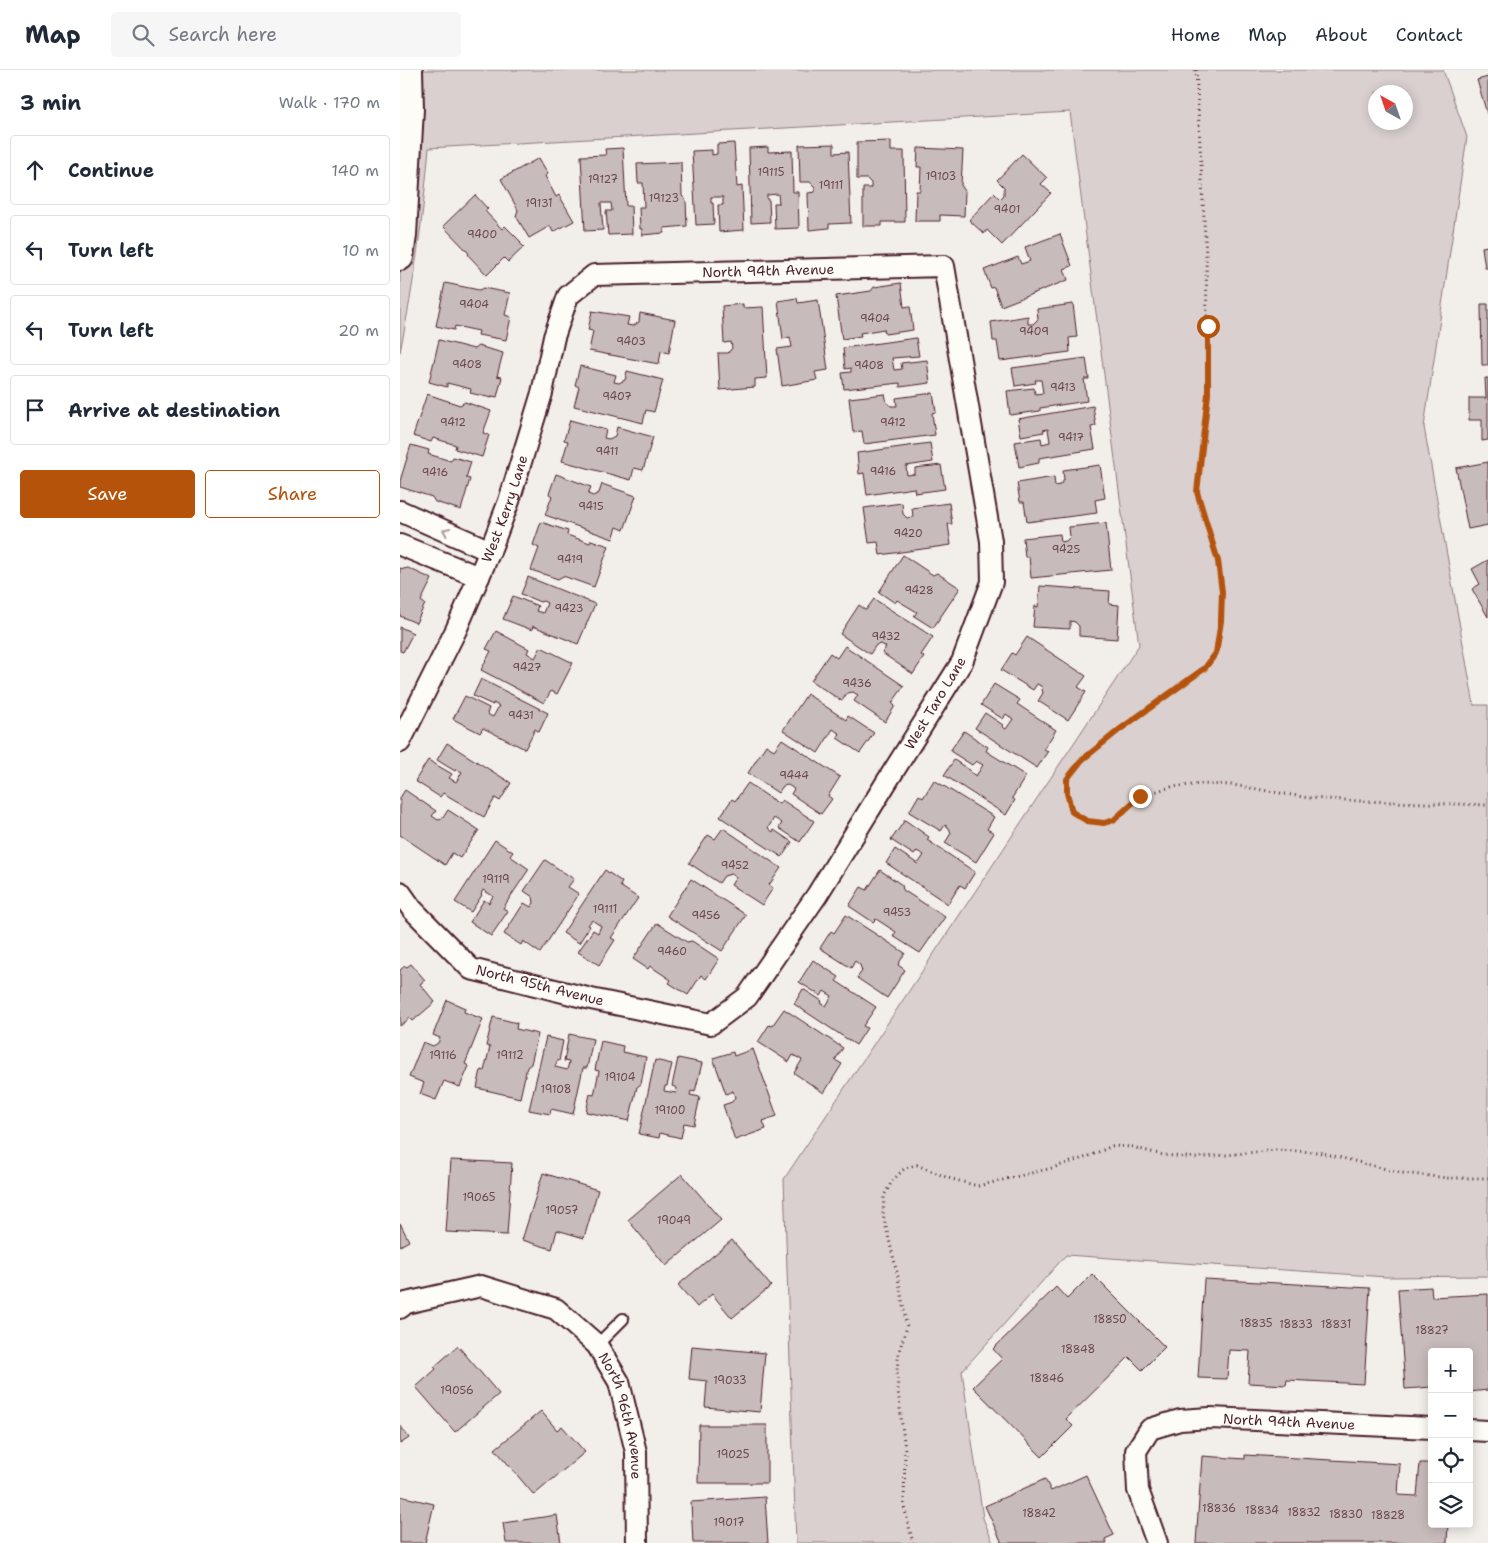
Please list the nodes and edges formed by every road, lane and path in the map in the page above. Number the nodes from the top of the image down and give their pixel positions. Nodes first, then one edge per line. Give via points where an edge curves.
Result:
1 (409, 70) edge
2 (1196, 70) edge
3 (405, 109) edge
4 (400, 258) edge
5 (944, 266) joint
6 (594, 275) joint
7 (400, 511) edge
8 (400, 545) edge
9 (490, 551) junction
10 (479, 577) junction
11 (400, 742) edge
12 (1488, 805) edge
13 (400, 892) edge
14 (711, 1024) joint
15 (1488, 1178) edge
16 (400, 1308) edge
17 (623, 1318) dead end
18 (597, 1345) junction
19 (1428, 1428) edge
20 (1473, 1430) edge
21 (1488, 1431) edge
22 (637, 1543) edge
23 (913, 1543) edge
24 (1157, 1543) edge

1 - 3 street
2 - 12 path via 1206,256 1208,394 1197,492 1218,561 1222,592 1216,653 1205,668 1082,760 1067,779 1072,812 1087,821 1104,823 1114,820 1140,796 1171,787 1201,784 1232,785 1309,798
3 - 4 street
5 - 6 street, North 94th Avenue
5 - 14 street, West Taro Lane via 991,541 992,582 962,662 817,895 747,997
6 - 9 street, West Kerry Lane via 568,296 509,501
9 -> 7 street
8 - 10 street
9 - 10 street, West Kerry Lane
10 - 11 street, West Kerry Lane
13 - 14 street, North 95th Avenue via 471,968 591,999
15 - 23 path via 1402,1173 1318,1152 1276,1150 1196,1158 1112,1146 1052,1168 978,1186 917,1166 904,1168 884,1196 883,1214 908,1327 899,1351 897,1370 905,1450 904,1506
16 - 18 street, North 96th Avenue via 481,1286 556,1309
17 - 18 lane
18 - 22 street, North 96th Avenue via 619,1382 636,1452
19 - 24 street, North 94th Avenue via 1210,1418 1180,1420 1150,1429 1136,1451 1138,1490
20 - 21 street

